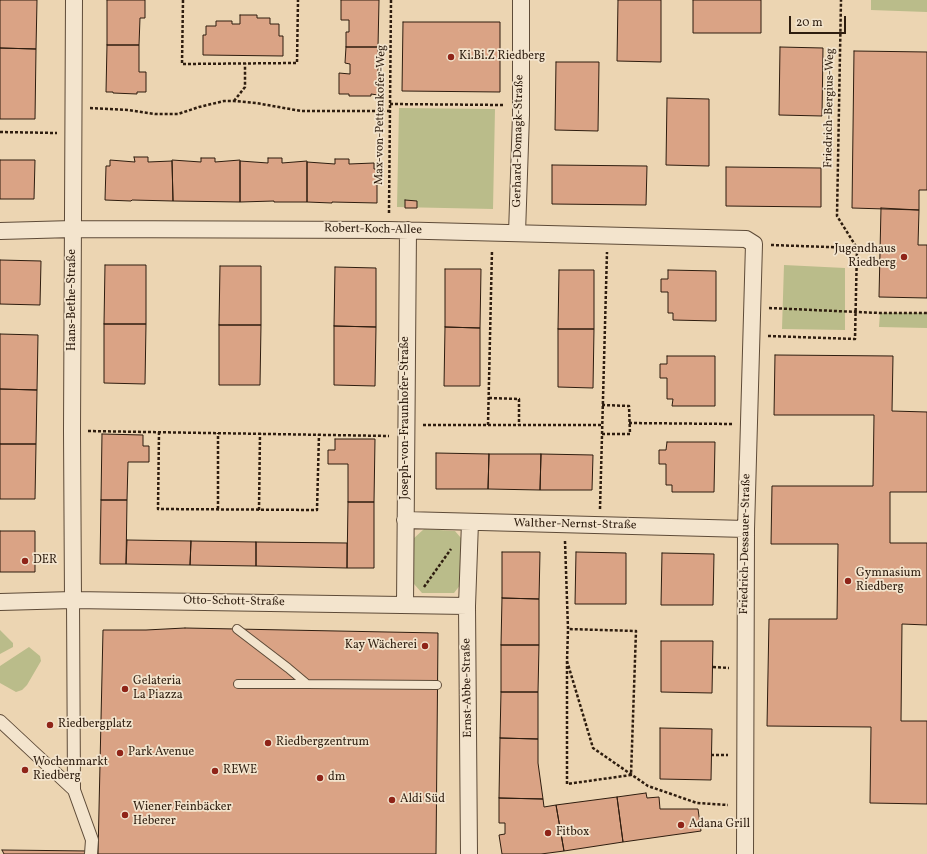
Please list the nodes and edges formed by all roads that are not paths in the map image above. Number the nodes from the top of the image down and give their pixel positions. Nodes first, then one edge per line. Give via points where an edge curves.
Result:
1 (74, 0) edge
2 (521, 0) edge
3 (73, 229) junction
4 (0, 230) edge
5 (408, 230) junction
6 (517, 233) junction
7 (750, 242) joint
8 (405, 520) junction
9 (470, 522) junction
10 (746, 529) junction
11 (73, 600) junction
12 (0, 602) edge
13 (408, 605) junction
14 (467, 606) junction
15 (237, 629) dead end
16 (238, 684) dead end
17 (307, 684) junction
18 (438, 686) dead end
19 (0, 721) edge
20 (74, 790) junction
21 (91, 854) edge
22 (469, 854) edge
23 (745, 854) edge

1 - 3 street, Hans-Bethe-Straße
2 - 6 street, Gerhard-Domagk-Straße
3 - 4 street, Robert-Koch-Allee
3 - 5 street, Robert-Koch-Allee
3 - 11 street, Hans-Bethe-Straße
5 - 6 street, Robert-Koch-Allee
5 - 8 street, Joseph-von-Fraunhofer-Straße
6 - 7 street, Robert-Koch-Allee
7 - 10 street, Friedrich-Dessauer-Straße via 752,336
8 - 9 street, Walther-Nernst-Straße
8 - 13 street, Joseph-von-Fraunhofer-Straße
9 - 10 street, Walther-Nernst-Straße
9 - 14 street, Ernst-Abbe-Straße
10 - 23 street, Friedrich-Dessauer-Straße
11 - 12 street, Otto-Schott-Straße
11 - 13 street, Otto-Schott-Straße
11 - 20 street
13 - 14 street, Otto-Schott-Straße
14 - 22 street, Ernst-Abbe-Straße
15 - 17 lane
16 - 17 lane
17 - 18 lane
19 - 20 street
20 - 21 street via 92,840

